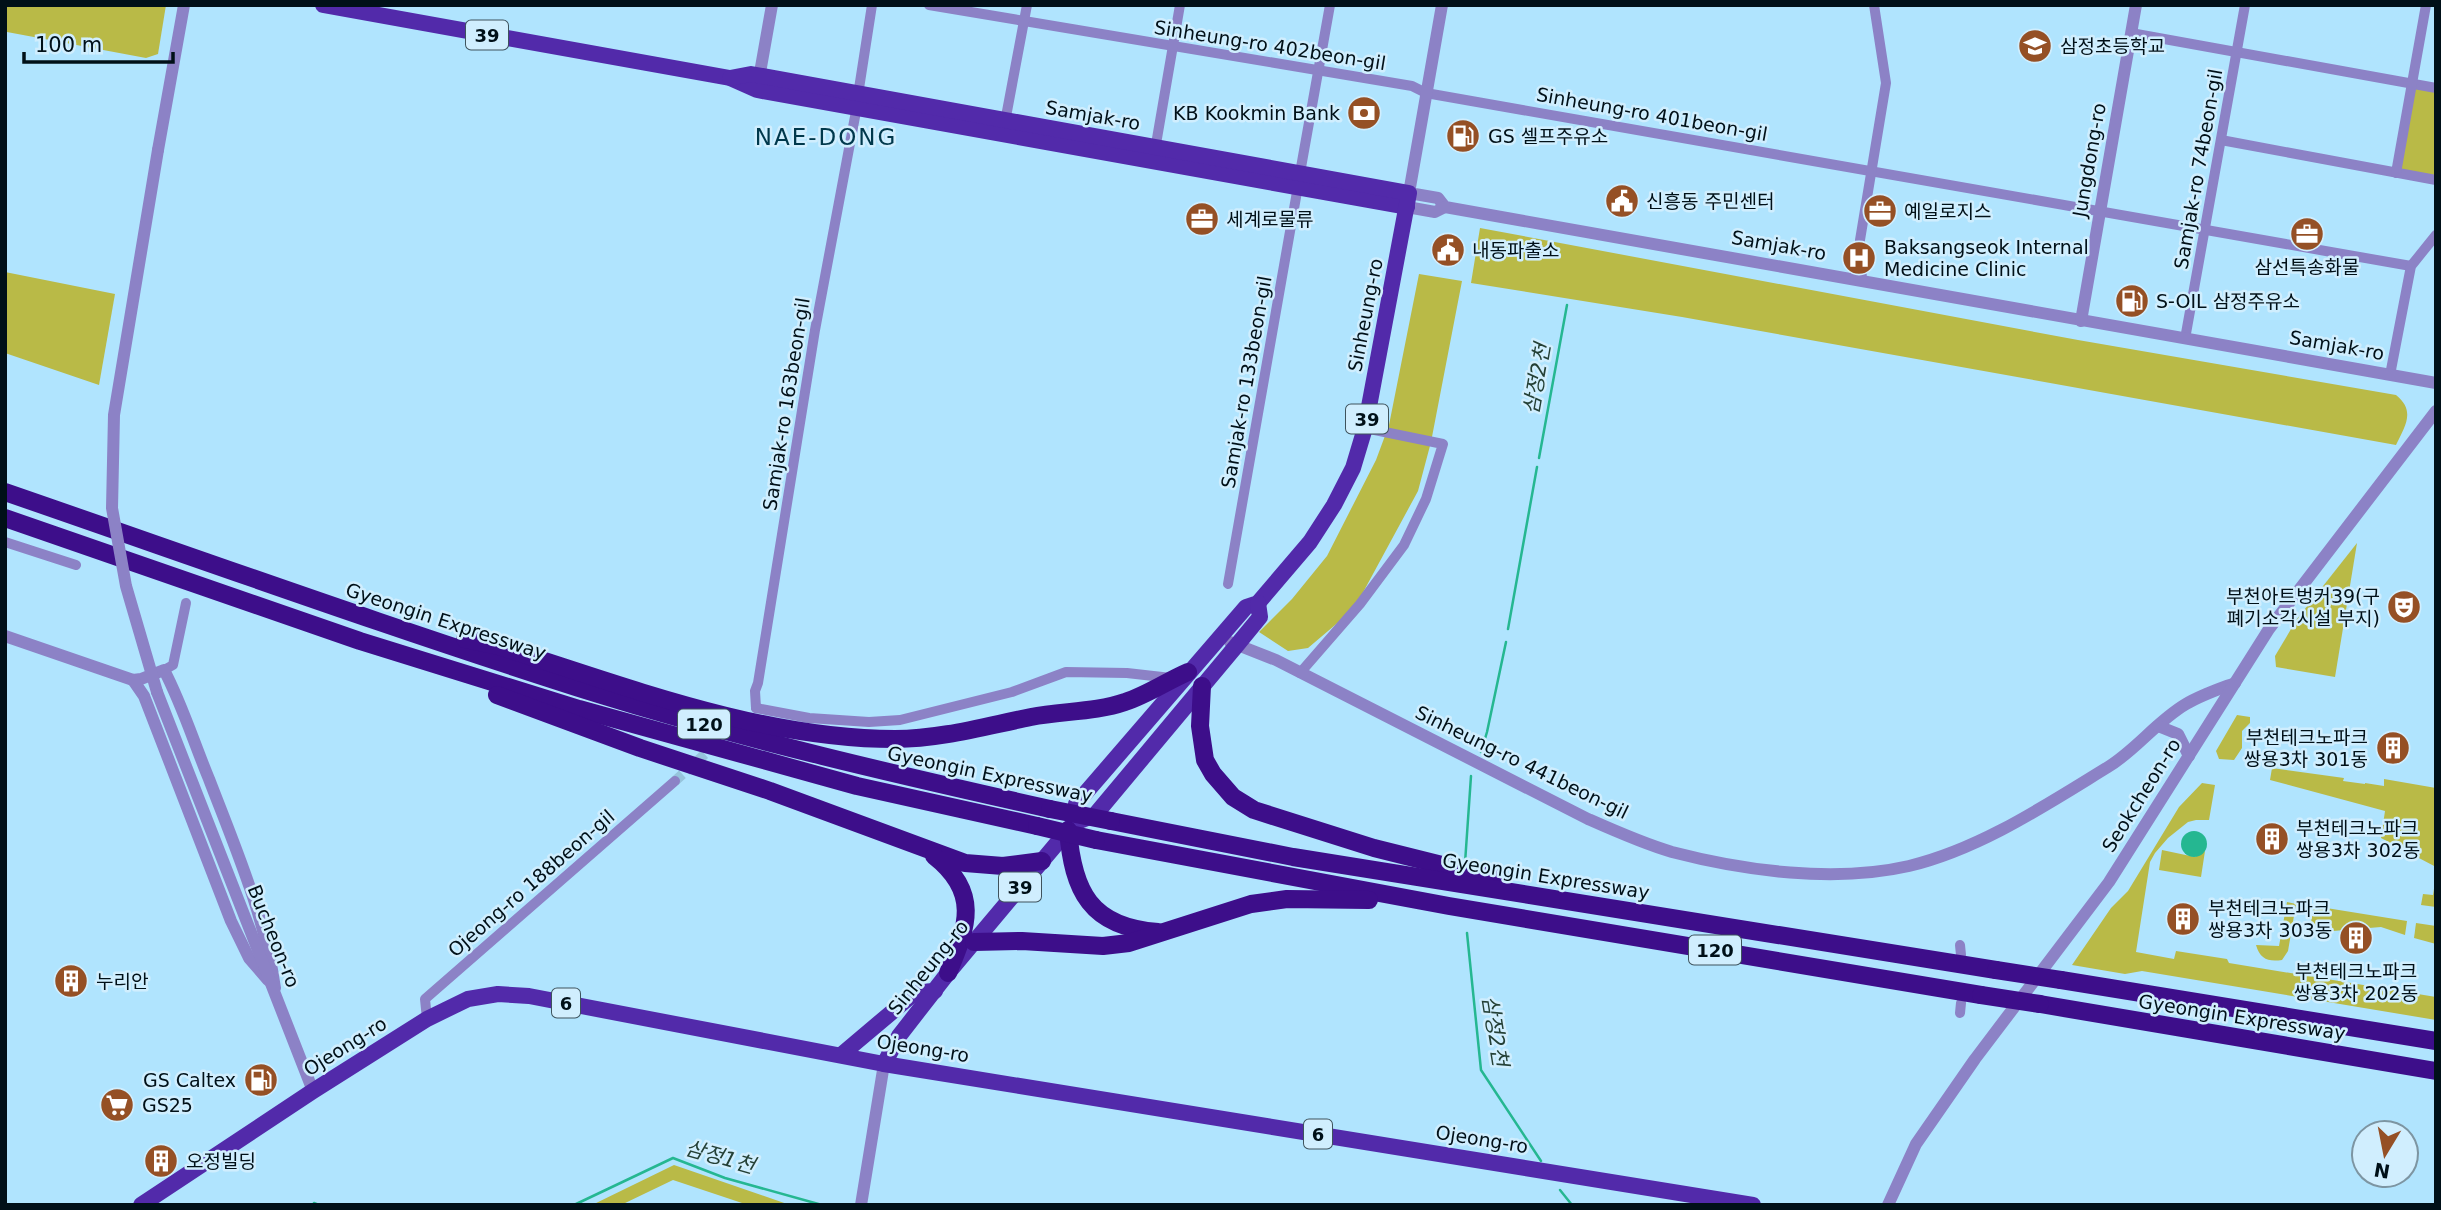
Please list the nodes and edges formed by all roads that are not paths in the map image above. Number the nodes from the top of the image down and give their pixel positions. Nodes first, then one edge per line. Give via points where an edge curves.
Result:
1 (184, 5) edge
2 (323, 5) edge
3 (772, 5) edge
4 (872, 5) edge
5 (929, 5) edge
6 (1027, 5) edge
7 (1180, 5) edge
8 (1330, 5) edge
9 (1441, 5) edge
10 (1874, 5) edge
11 (2136, 5) edge
12 (2245, 5) edge
13 (2426, 5) edge
14 (1024, 21) junction
15 (2131, 33) junction
16 (1173, 46) junction
17 (2237, 51) junction
18 (1318, 70) junction
19 (758, 83) junction
20 (2412, 83) junction
21 (2436, 88) edge
22 (1426, 93) junction
23 (857, 101) junction
24 (1005, 122) junction
25 (2221, 140) junction
26 (1154, 153) junction
27 (1871, 170) junction
28 (2396, 173) junction
29 (1299, 179) junction
30 (2436, 180) edge
31 (1408, 200) junction
32 (2100, 210) junction
33 (2205, 229) junction
34 (2436, 235) edge
35 (2412, 266) junction
36 (1862, 281) junction
37 (2081, 321) junction
38 (2185, 339) junction
39 (2390, 375) junction
40 (2436, 383) edge
41 (2436, 411) edge
42 (1365, 428) junction
43 (5, 492) edge
44 (5, 518) edge
45 (5, 542) edge
46 (76, 565) dead end
47 (1228, 584) dead end
48 (186, 603) dead end
49 (1258, 604) junction
50 (364, 616) junction
51 (5, 636) edge
52 (1219, 639) junction
53 (360, 641) junction
54 (1237, 645) junction
55 (168, 667) junction
56 (1300, 673) junction
57 (1181, 675) junction
58 (132, 680) junction
59 (2235, 683) junction
60 (1202, 686) junction
61 (2158, 726) junction
62 (2189, 756) junction
63 (675, 781) tunnel mouth
64 (1071, 826) junction
65 (926, 849) junction
66 (1042, 861) junction
67 (1449, 906) junction
68 (1603, 906) junction
69 (1165, 932) junction
70 (974, 943) junction
71 (948, 973) junction
72 (275, 988) junction
73 (935, 990) junction
74 (427, 1019) junction
75 (2436, 1041) edge
76 (841, 1055) junction
77 (884, 1063) junction
78 (2436, 1071) edge
79 (313, 1091) junction
80 (141, 1205) edge
81 (861, 1205) edge
82 (1753, 1205) edge
83 (1888, 1205) edge

1 - 72 street, Bucheon-ro, bridge via 114,415 113,508 126,586 157,692
2 - 19 main road, Samjak-ro / 39 via 730,78 749,88
3 - 19 street
4 - 23 street, Samjak-ro 163beon-gil
5 - 14 street, Sinheung-ro 402beon-gil
6 - 14 street
7 - 16 street
8 - 18 street, Samjak-ro 133beon-gil
9 - 22 street, Sinheung-ro
10 - 27 street via 1885,83
11 - 15 street, Jungdong-ro
12 - 17 street, Samjak-ro 74beon-gil
13 - 20 street
14 - 16 street, Sinheung-ro 402beon-gil
14 - 24 street
15 - 17 street
15 - 32 street, Jungdong-ro
16 - 18 street, Sinheung-ro 402beon-gil
16 - 26 street
17 - 20 street
17 - 25 street, Samjak-ro 74beon-gil
18 - 22 street, Sinheung-ro 402beon-gil via 1412,86
18 - 29 street, Samjak-ro 133beon-gil
19 - 23 main road, Samjak-ro / 39
20 - 21 street
20 - 28 street
22 - 27 street, Sinheung-ro 401beon-gil
22 - 31 street, Sinheung-ro
23 - 24 main road, Samjak-ro / 39
23 - 26 main road, Samjak-ro / 39
23 - 57 street, Samjak-ro 163beon-gil via 754,710 809,718 890,721 1012,692 1066,673
24 - 26 main road, Samjak-ro / 39
25 - 28 street
25 - 33 street, Samjak-ro 74beon-gil
26 - 29 main road, Samjak-ro / 39
27 - 32 street, Sinheung-ro 401beon-gil
27 - 36 street via 1860,240
28 - 30 street
29 - 31 main road, Samjak-ro / 39
29 - 47 street, Samjak-ro 133beon-gil
31 - 36 street, Samjak-ro via 1435,212 1445,206
31 - 42 main road, Sinheung-ro / 39
32 - 33 street, Sinheung-ro 401beon-gil
32 - 37 street, Jungdong-ro
33 - 35 street, Sinheung-ro 401beon-gil
33 - 38 street, Samjak-ro 74beon-gil
34 - 35 street
35 - 39 street
36 - 37 street, Samjak-ro
37 - 38 street, Samjak-ro
38 - 39 street, Samjak-ro
39 - 40 street, Samjak-ro
41 - 59 street, Seokcheon-ro via 2269,629
42 - 49 main road, Sinheung-ro / 39 via 1353,468 1334,505
42 - 56 street via 1443,444 1426,499 1404,545
43 - 50 highway, Gyeongin Expressway / 120
44 - 53 highway, Gyeongin Expressway / 120
45 - 46 street
48 - 55 street
49 - 52 main road, Sinheung-ro / 39 via 1246,607
49 - 54 main road, Sinheung-ro / 39 via 1260,617
50 - 57 highway via 498,646 749,722 848,737 934,736 1107,706
50 - 68 highway, Gyeongin Expressway / 120, bridge via 599,694 863,767 1293,857
51 - 58 street
52 - 54 street, Sinheung-ro 441beon-gil
52 - 57 main road, Sinheung-ro / 39
53 - 65 highway via 564,720
53 - 67 highway, Gyeongin Expressway / 120, bridge via 717,749 857,786 1096,840
54 - 56 street, Sinheung-ro 441beon-gil
54 - 60 main road, Sinheung-ro / 39
55 - 58 street
55 - 72 street via 261,921
56 - 61 street, Sinheung-ro 441beon-gil via 1632,838 1672,852 1758,869 1845,875 1909,866 1996,831 2113,764
57 - 64 main road, Sinheung-ro / 39 via 1076,804
58 - 72 street via 144,696 231,921 249,958
59 - 61 street, Sinheung-ro 441beon-gil via 2186,704
59 - 62 street, Seokcheon-ro
60 - 64 main road, Sinheung-ro / 39 via 1095,815
60 - 68 highway via 1200,726 1205,760 1233,797 1254,810 1374,848
61 - 62 street via 2178,734
62 - 83 street, Seokcheon-ro via 2109,882 1916,1144
63 - 74 street, Ojeong-ro 188beon-gil via 425,999
64 - 66 main road, Sinheung-ro / 39
64 - 69 highway via 1074,875 1090,904 1116,923 1140,931
65 - 66 highway via 965,863
65 - 71 highway via 961,885 966,911 964,936
66 - 70 main road, Sinheung-ro / 39
67 - 69 highway via 1287,899 1239,907
67 - 78 highway, Gyeongin Expressway / 120, bridge
68 - 75 highway, Gyeongin Expressway / 120, bridge
69 - 70 highway via 1103,946
70 - 71 main road, Sinheung-ro / 39
71 - 73 main road, Sinheung-ro / 39
72 - 79 street, Bucheon-ro
73 - 76 main road via 911,996
73 - 77 main road, Sinheung-ro / 39
74 - 76 main road, Ojeong-ro / 6 via 467,999 529,996
74 - 79 main road, Ojeong-ro / 6
76 - 77 main road, Ojeong-ro / 6
77 - 81 street, Sinheung-ro
77 - 82 main road, Ojeong-ro / 6
79 - 80 main road, Ojeong-ro / 6

